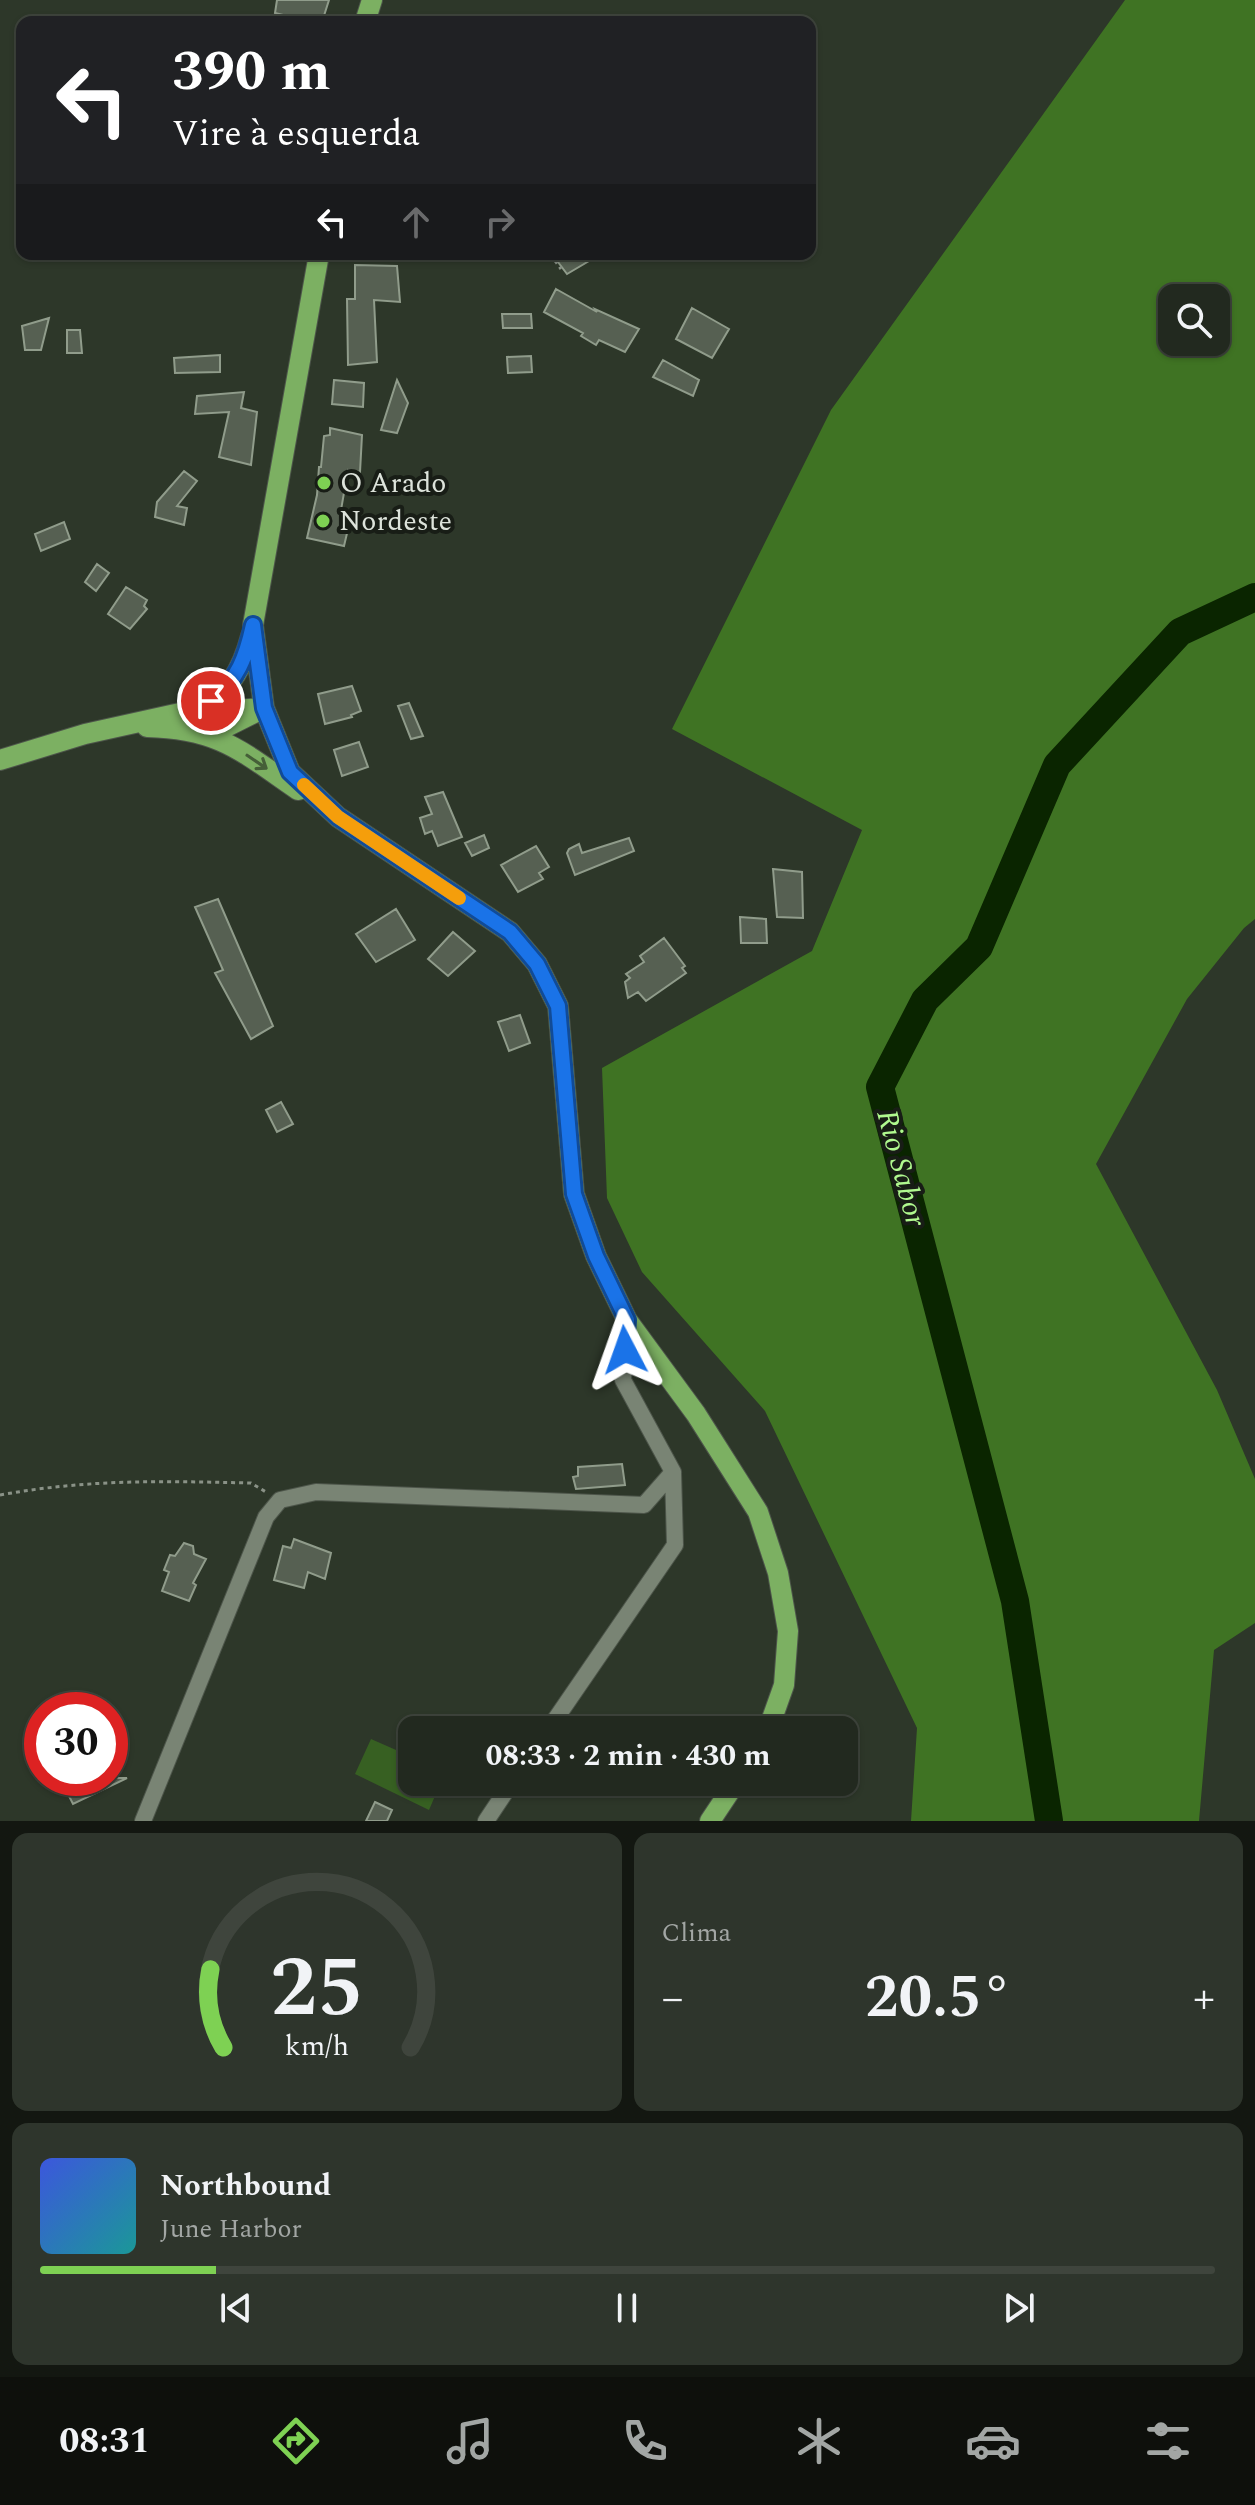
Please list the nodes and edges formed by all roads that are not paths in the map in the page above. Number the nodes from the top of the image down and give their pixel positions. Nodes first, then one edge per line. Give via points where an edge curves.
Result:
1 (318, 260) edge
2 (253, 625) junction
3 (264, 708) junction
4 (180, 713) junction
5 (103, 730) junction
6 (210, 735) junction
7 (0, 760) edge
8 (338, 817) junction
9 (627, 1320) junction
10 (673, 1472) junction
11 (558, 1716) edge
12 (773, 1716) edge
13 (503, 1796) edge
14 (727, 1796) edge
15 (139, 1819) edge
16 (486, 1821) edge
17 (710, 1821) edge

1 - 2 main road
2 - 3 main road
2 - 4 main road via 246,654 226,689
3 - 4 main road
3 - 6 main road
3 - 8 main road via 290,772
4 - 5 main road
5 - 6 main road via 154,728
5 - 7 main road
6 -> 8 main road
8 - 9 main road via 510,932 537,964 558,1006 574,1194
9 - 10 street via 623,1380
9 - 12 main road via 696,1414 758,1512 778,1573 788,1631 784,1685
10 - 11 street via 675,1545
10 - 15 street via 644,1505 316,1492 280,1500 266,1517
13 - 16 street
14 - 17 main road

